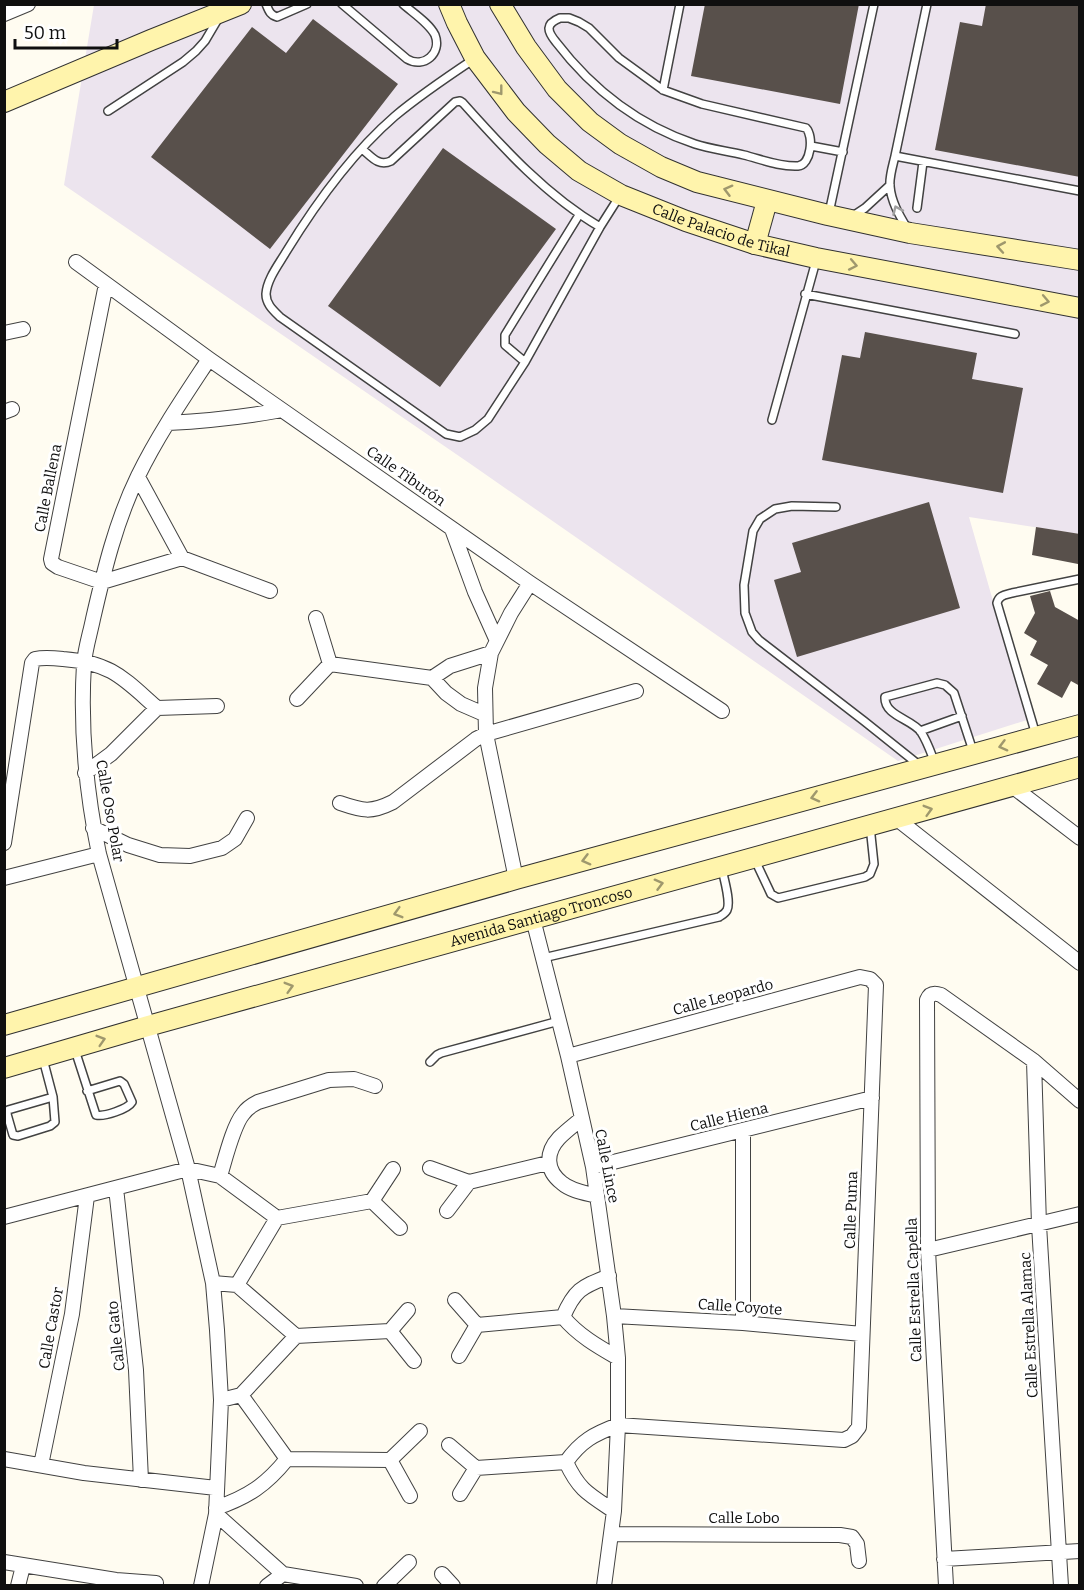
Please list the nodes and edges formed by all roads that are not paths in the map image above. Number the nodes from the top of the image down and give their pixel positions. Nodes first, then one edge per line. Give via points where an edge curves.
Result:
1 (28, 4) edge
2 (241, 4) edge
3 (266, 4) edge
4 (307, 4) edge
5 (342, 4) edge
6 (403, 4) edge
7 (449, 4) edge
8 (500, 4) edge
9 (680, 4) edge
10 (874, 4) edge
11 (927, 4) edge
12 (222, 12) junction
13 (4, 14) edge
14 (475, 58) junction
15 (663, 90) junction
16 (4, 102) edge
17 (108, 111) dead end
18 (811, 146) junction
19 (362, 148) junction
20 (843, 152) junction
21 (894, 156) junction
22 (923, 162) junction
23 (890, 185) junction
24 (1080, 191) edge
25 (621, 195) junction
26 (767, 201) junction
27 (917, 208) dead end
28 (579, 215) junction
29 (828, 215) junction
30 (848, 219) junction
31 (600, 227) junction
32 (909, 233) junction
33 (755, 244) junction
34 (816, 258) junction
35 (1080, 260) edge
36 (76, 262) dead end
37 (106, 284) junction
38 (806, 294) junction
39 (1080, 308) edge
40 (23, 329) dead end
41 (4, 333) edge
42 (1015, 334) dead end
43 (209, 359) junction
44 (525, 362) junction
45 (282, 410) junction
46 (772, 420) dead end
47 (168, 423) junction
48 (138, 477) junction
49 (836, 507) dead end
50 (452, 528) junction
51 (182, 558) junction
52 (1080, 579) edge
53 (102, 582) junction
54 (530, 583) junction
55 (270, 591) dead end
56 (316, 618) dead end
57 (494, 647) junction
58 (84, 661) junction
59 (330, 664) junction
60 (432, 678) junction
61 (636, 691) dead end
62 (297, 699) dead end
63 (217, 706) dead end
64 (157, 708) junction
65 (723, 711) dead end
66 (484, 714) junction
67 (962, 716) junction
68 (1080, 725) edge
69 (920, 731) junction
70 (486, 734) junction
71 (1036, 737) junction
72 (974, 754) junction
73 (930, 767) junction
74 (1080, 767) edge
75 (85, 773) junction
76 (1012, 786) junction
77 (340, 803) dead end
78 (248, 818) dead end
79 (897, 819) junction
80 (870, 826) junction
81 (93, 828) junction
82 (1080, 838) edge
83 (4, 843) edge
84 (99, 854) junction
85 (754, 858) junction
86 (722, 867) junction
87 (4, 879) edge
88 (516, 879) junction
89 (533, 918) junction
90 (543, 958) junction
91 (1080, 963) edge
92 (137, 987) junction
93 (876, 994) joint
94 (559, 1021) junction
95 (4, 1025) edge
96 (148, 1026) junction
97 (74, 1048) junction
98 (568, 1056) junction
99 (42, 1057) junction
100 (1034, 1061) junction
101 (430, 1062) dead end
102 (4, 1068) edge
103 (375, 1086) dead end
104 (87, 1091) junction
105 (52, 1097) junction
106 (872, 1098) junction
107 (1080, 1101) edge
108 (581, 1119) junction
109 (742, 1130) junction
110 (548, 1163) junction
111 (593, 1167) junction
112 (430, 1168) dead end
113 (188, 1169) junction
114 (393, 1169) dead end
115 (220, 1176) junction
116 (469, 1182) junction
117 (116, 1188) junction
118 (87, 1196) junction
119 (597, 1196) junction
120 (372, 1202) junction
121 (447, 1211) dead end
122 (1080, 1214) edge
123 (4, 1217) edge
124 (277, 1218) junction
125 (1039, 1225) junction
126 (400, 1228) dead end
127 (928, 1250) junction
128 (609, 1276) junction
129 (213, 1283) junction
130 (237, 1285) junction
131 (455, 1300) dead end
132 (408, 1310) dead end
133 (614, 1316) junction
134 (563, 1317) junction
135 (743, 1323) junction
136 (477, 1325) junction
137 (390, 1331) junction
138 (862, 1334) junction
139 (296, 1336) junction
140 (459, 1356) dead end
141 (618, 1358) junction
142 (414, 1361) dead end
143 (241, 1395) junction
144 (221, 1400) junction
145 (618, 1425) junction
146 (420, 1431) dead end
147 (449, 1444) dead end
148 (4, 1459) edge
149 (287, 1459) junction
150 (390, 1460) junction
151 (566, 1462) junction
152 (41, 1465) junction
153 (476, 1468) junction
154 (141, 1480) junction
155 (216, 1488) junction
156 (460, 1494) dead end
157 (410, 1496) dead end
158 (216, 1511) junction
159 (614, 1511) junction
160 (611, 1534) junction
161 (1080, 1551) edge
162 (1059, 1553) junction
163 (944, 1559) junction
164 (859, 1561) dead end
165 (409, 1562) dead end
166 (4, 1563) edge
167 (23, 1566) junction
168 (283, 1574) junction
169 (442, 1574) dead end
170 (116, 1583) edge
171 (156, 1583) dead end
172 (604, 1585) edge
173 (18, 1586) edge
174 (201, 1586) edge
175 (267, 1586) edge
176 (356, 1586) edge
177 (384, 1586) edge
178 (453, 1586) edge
179 (946, 1586) edge
180 (1061, 1586) edge

1 - 13 street
2 - 12 main road
3 - 4 lane via 277,17
5 - 6 lane via 407,59 423,62 437,46 435,37
7 - 14 main road, Calle Palacio de Tikal
26 -> 8 main road via 697,182 661,167 590,122 557,89
9 - 15 lane
10 - 20 lane
11 - 21 lane
12 - 16 main road
12 - 17 lane via 205,40 183,62
14 - 19 lane via 394,117
14 -> 25 main road, Calle Palacio de Tikal via 516,112 547,144 579,171
15 - 18 lane via 702,104 806,128
15 - 18 lane via 579,22 560,18 549,25 551,36 591,83 654,128 696,144 798,166 806,161
18 - 20 lane
19 - 28 lane via 378,162 387,163 454,102 460,101 506,150
19 - 44 lane via 306,219 270,278 266,294 270,306 280,317 446,434 460,437 488,420
20 - 29 lane
21 - 22 lane
21 - 23 lane
22 - 24 lane
22 - 27 lane
23 - 30 lane
32 -> 23 lane via 898,214
25 - 31 lane
25 - 33 main road, Calle Palacio de Tikal
26 - 29 main road
26 - 33 main road
28 - 31 lane
28 - 44 lane via 505,335 505,345
29 - 30 main road
30 - 32 main road
31 - 44 lane
35 -> 32 main road
33 - 34 main road, Calle Palacio de Tikal
34 - 38 lane
34 -> 39 main road, Calle Palacio de Tikal
36 - 37 street, Calle Tiburón
37 - 43 street, Calle Tiburón
37 - 53 street, Calle Ballena via 51,559 54,565
38 - 42 lane
38 - 46 lane
40 - 41 street
43 - 45 street, Calle Tiburón
43 - 47 street, Calle Oso Polar
45 - 47 street
45 - 50 street, Calle Tiburón
47 - 48 street, Calle Oso Polar
48 - 51 street
48 - 53 street, Calle Oso Polar
49 - 73 lane via 792,506 775,509 760,519 753,531 744,585 748,623 759,640
50 - 54 street, Calle Tiburón
50 - 57 street
51 - 53 street
51 - 55 street
52 - 71 lane via 1012,593 998,600
53 - 58 street, Calle Oso Polar
54 - 57 street
54 - 65 street, Calle Tiburón
56 - 59 street
57 - 60 street
57 - 66 street
58 - 64 street via 108,668
58 - 75 street, Calle Oso Polar
58 - 83 street via 46,657 32,663
59 - 60 street
59 - 62 street
60 - 66 street via 461,704
61 - 70 street
63 - 64 street
64 - 75 street via 111,754
66 - 70 street
67 - 69 lane
67 - 69 lane via 954,693 938,683 885,697 892,711
67 - 72 lane
68 - 71 main road
69 - 73 lane
70 - 77 street via 377,810 358,810
70 - 88 street
71 -> 72 main road
72 - 73 main road
73 -> 88 main road
74 - 76 main road, Avenida Santiago Troncoso
75 - 81 street, Calle Oso Polar
79 -> 76 main road, Avenida Santiago Troncoso
76 - 82 street
78 - 81 street via 235,839 222,848 190,856 160,855
79 - 80 main road, Avenida Santiago Troncoso
79 - 91 street
80 - 85 main road, Avenida Santiago Troncoso
80 - 85 lane via 874,864 865,877 778,898 771,894
81 - 84 street, Calle Oso Polar
84 - 87 street
84 - 92 street, Calle Oso Polar
85 - 86 main road, Avenida Santiago Troncoso
89 -> 86 main road, Avenida Santiago Troncoso
86 - 90 lane via 728,908 719,917
88 -> 92 main road
89 - 90 street, Calle Lince
96 -> 89 main road, Avenida Santiago Troncoso
90 - 94 street, Calle Lince
92 - 95 main road
92 - 96 street, Calle Oso Polar
93 - 98 street, Calle Leopardo via 876,985 860,977
93 - 106 street, Calle Puma
94 - 98 street, Calle Lince
94 - 101 lane via 441,1053
97 -> 96 main road, Avenida Santiago Troncoso
96 - 113 street, Calle Oso Polar
97 - 99 main road, Avenida Santiago Troncoso
97 - 104 lane
98 - 108 street, Calle Lince
99 - 102 main road, Avenida Santiago Troncoso
99 - 105 lane
100 - 107 street
100 - 125 street, Calle Estrella Alamac
100 - 127 street, Calle Estrella Capella via 942,995 932,994 927,1000
103 - 115 street via 354,1079 329,1080 258,1102 237,1124
104 - 104 lane via 97,1117 132,1102 120,1082
105 - 105 lane via 54,1124 14,1135 8,1110
106 - 109 street, Calle Hiena
106 - 138 street, Calle Puma
108 - 110 street via 560,1136
108 - 111 street, Calle Lince
109 - 111 street, Calle Hiena
109 - 135 street
110 - 116 street
110 - 119 street via 562,1183
111 - 119 street, Calle Lince
112 - 116 street
113 - 115 street
113 - 117 street
113 - 129 street, Calle Oso Polar
114 - 120 street
115 - 124 street
116 - 121 street
117 - 118 street
117 - 154 street, Calle Gato via 136,1370
118 - 123 street
118 - 152 street, Calle Castor via 72,1314
119 - 128 street, Calle Lince
120 - 124 street
120 - 126 street
122 - 125 street
124 - 130 street
125 - 127 street
125 - 162 street, Calle Estrella Alamac
127 - 163 street, Calle Estrella Capella
128 - 133 street, Calle Lince
128 - 134 street via 583,1286 570,1300
129 - 130 street
129 - 144 street, Calle Oso Polar
130 - 139 street
131 - 136 street
132 - 137 street
133 - 135 street, Calle Coyote
133 - 141 street, Calle Lince
134 - 136 street
134 - 141 street via 582,1337
135 - 138 street, Calle Coyote
136 - 140 street
137 - 139 street
137 - 142 street
138 - 145 street, Calle Puma via 859,1427 844,1440
139 - 143 street
141 - 145 street, Calle Lince
143 - 144 street
143 - 149 street
144 - 155 street, Calle Oso Polar
145 - 151 street via 592,1435
145 - 159 street, Calle Lince
146 - 150 street
147 - 153 street
148 - 152 street
149 - 150 street
149 - 158 street via 273,1477
150 - 157 street
151 - 153 street
151 - 159 street via 585,1492
152 - 154 street
153 - 156 street
154 - 155 street
155 - 158 street, Calle Oso Polar
158 - 168 street
158 - 174 street, Calle Oso Polar
159 - 160 street, Calle Lince
160 - 164 street, Calle Lobo via 840,1535 852,1537
160 - 172 street, Calle Lince
161 - 162 street
162 - 163 street
162 - 180 street, Calle Estrella Alamac
163 - 179 street, Calle Estrella Capella
165 - 177 street
166 - 167 street
167 - 170 street
167 - 173 street
168 - 175 street
168 - 176 street
169 - 178 street
170 - 171 street

